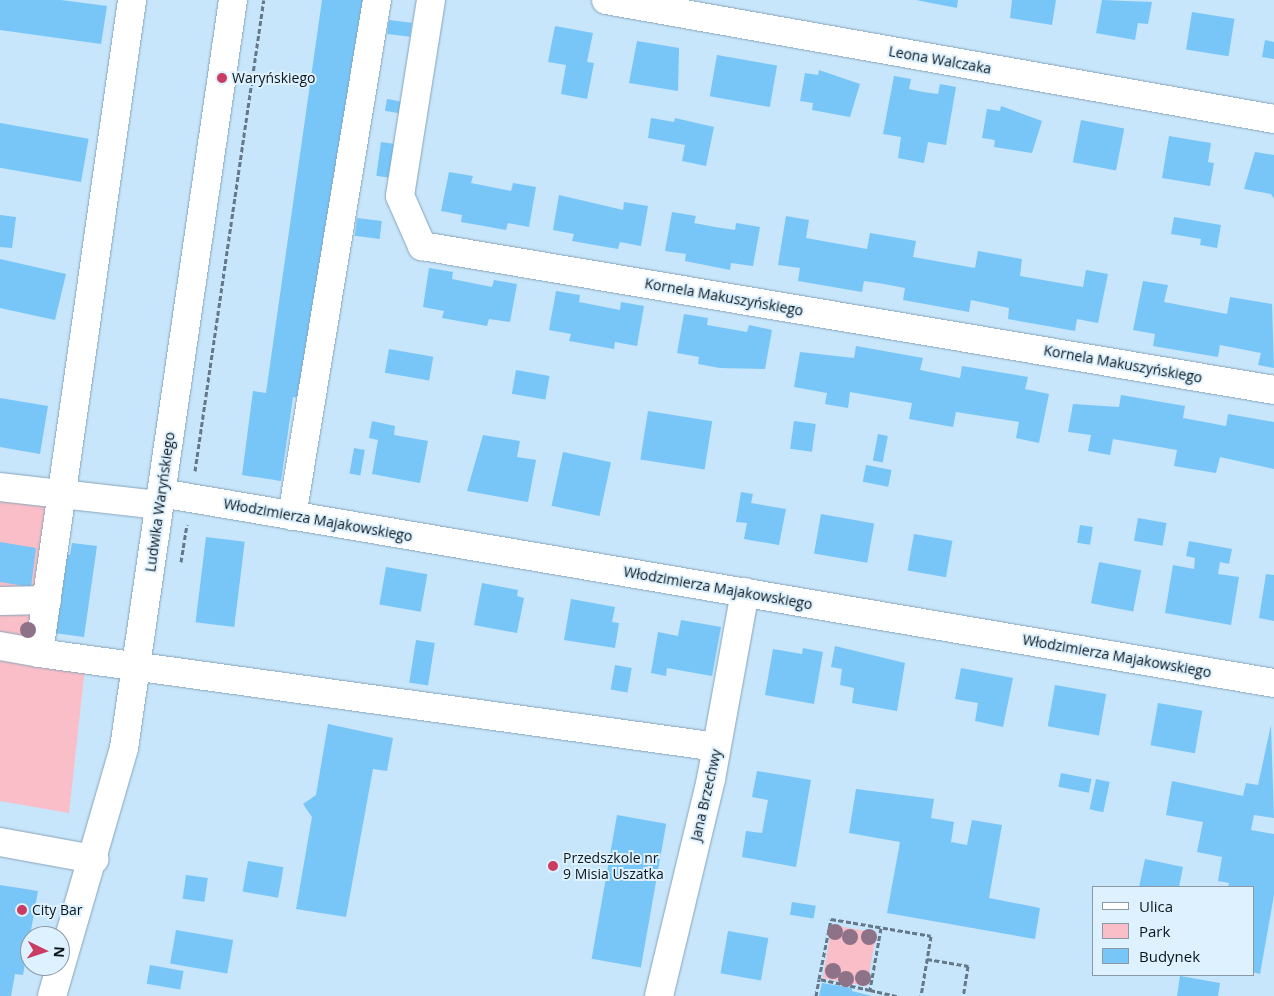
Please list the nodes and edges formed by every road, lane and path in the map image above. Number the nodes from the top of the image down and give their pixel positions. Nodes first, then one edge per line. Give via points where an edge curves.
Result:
1 (132, 0) edge
2 (233, 0) edge
3 (377, 0) edge
4 (431, 0) edge
5 (606, 0) edge
6 (1274, 120) edge
7 (1274, 390) edge
8 (0, 487) edge
9 (63, 495) junction
10 (160, 499) junction
11 (292, 516) junction
12 (745, 592) junction
13 (47, 600) junction
14 (0, 601) edge
15 (0, 646) edge
16 (39, 653) junction
17 (138, 667) junction
18 (1274, 683) edge
19 (717, 747) junction
20 (0, 842) edge
21 (94, 859) junction
22 (881, 928) junction
23 (927, 959) junction
24 (819, 979) junction
25 (870, 990) junction
26 (52, 996) edge
27 (659, 996) edge
28 (816, 996) edge
29 (897, 996) edge
30 (921, 996) edge
31 (963, 996) edge

1 - 9 street
2 - 10 street, Ludwika Waryńskiego
3 - 11 street
4 - 7 street, Kornela Makuszyńskiego via 400,196 422,246
5 - 6 street, Leona Walczaka
8 - 9 street, Włodzimierza Majakowskiego
9 - 10 street, Włodzimierza Majakowskiego
9 - 13 street
10 - 11 street, Włodzimierza Majakowskiego
10 - 17 street, Ludwika Waryńskiego
11 - 12 street, Włodzimierza Majakowskiego
12 - 18 street, Włodzimierza Majakowskiego
12 - 19 street, Jana Brzechwy
13 - 14 street
13 - 16 street
15 - 16 street
16 - 17 street
17 - 19 street
17 - 21 street, Ludwika Waryńskiego via 124,748
19 - 27 street, Jana Brzechwy
20 - 21 street
21 - 26 street, Ludwika Waryńskiego
22 - 23 path via 931,936
22 - 24 path via 831,919
22 - 25 path
23 - 30 path
23 - 31 path via 968,966
24 - 25 path
24 - 28 path
25 - 29 path

